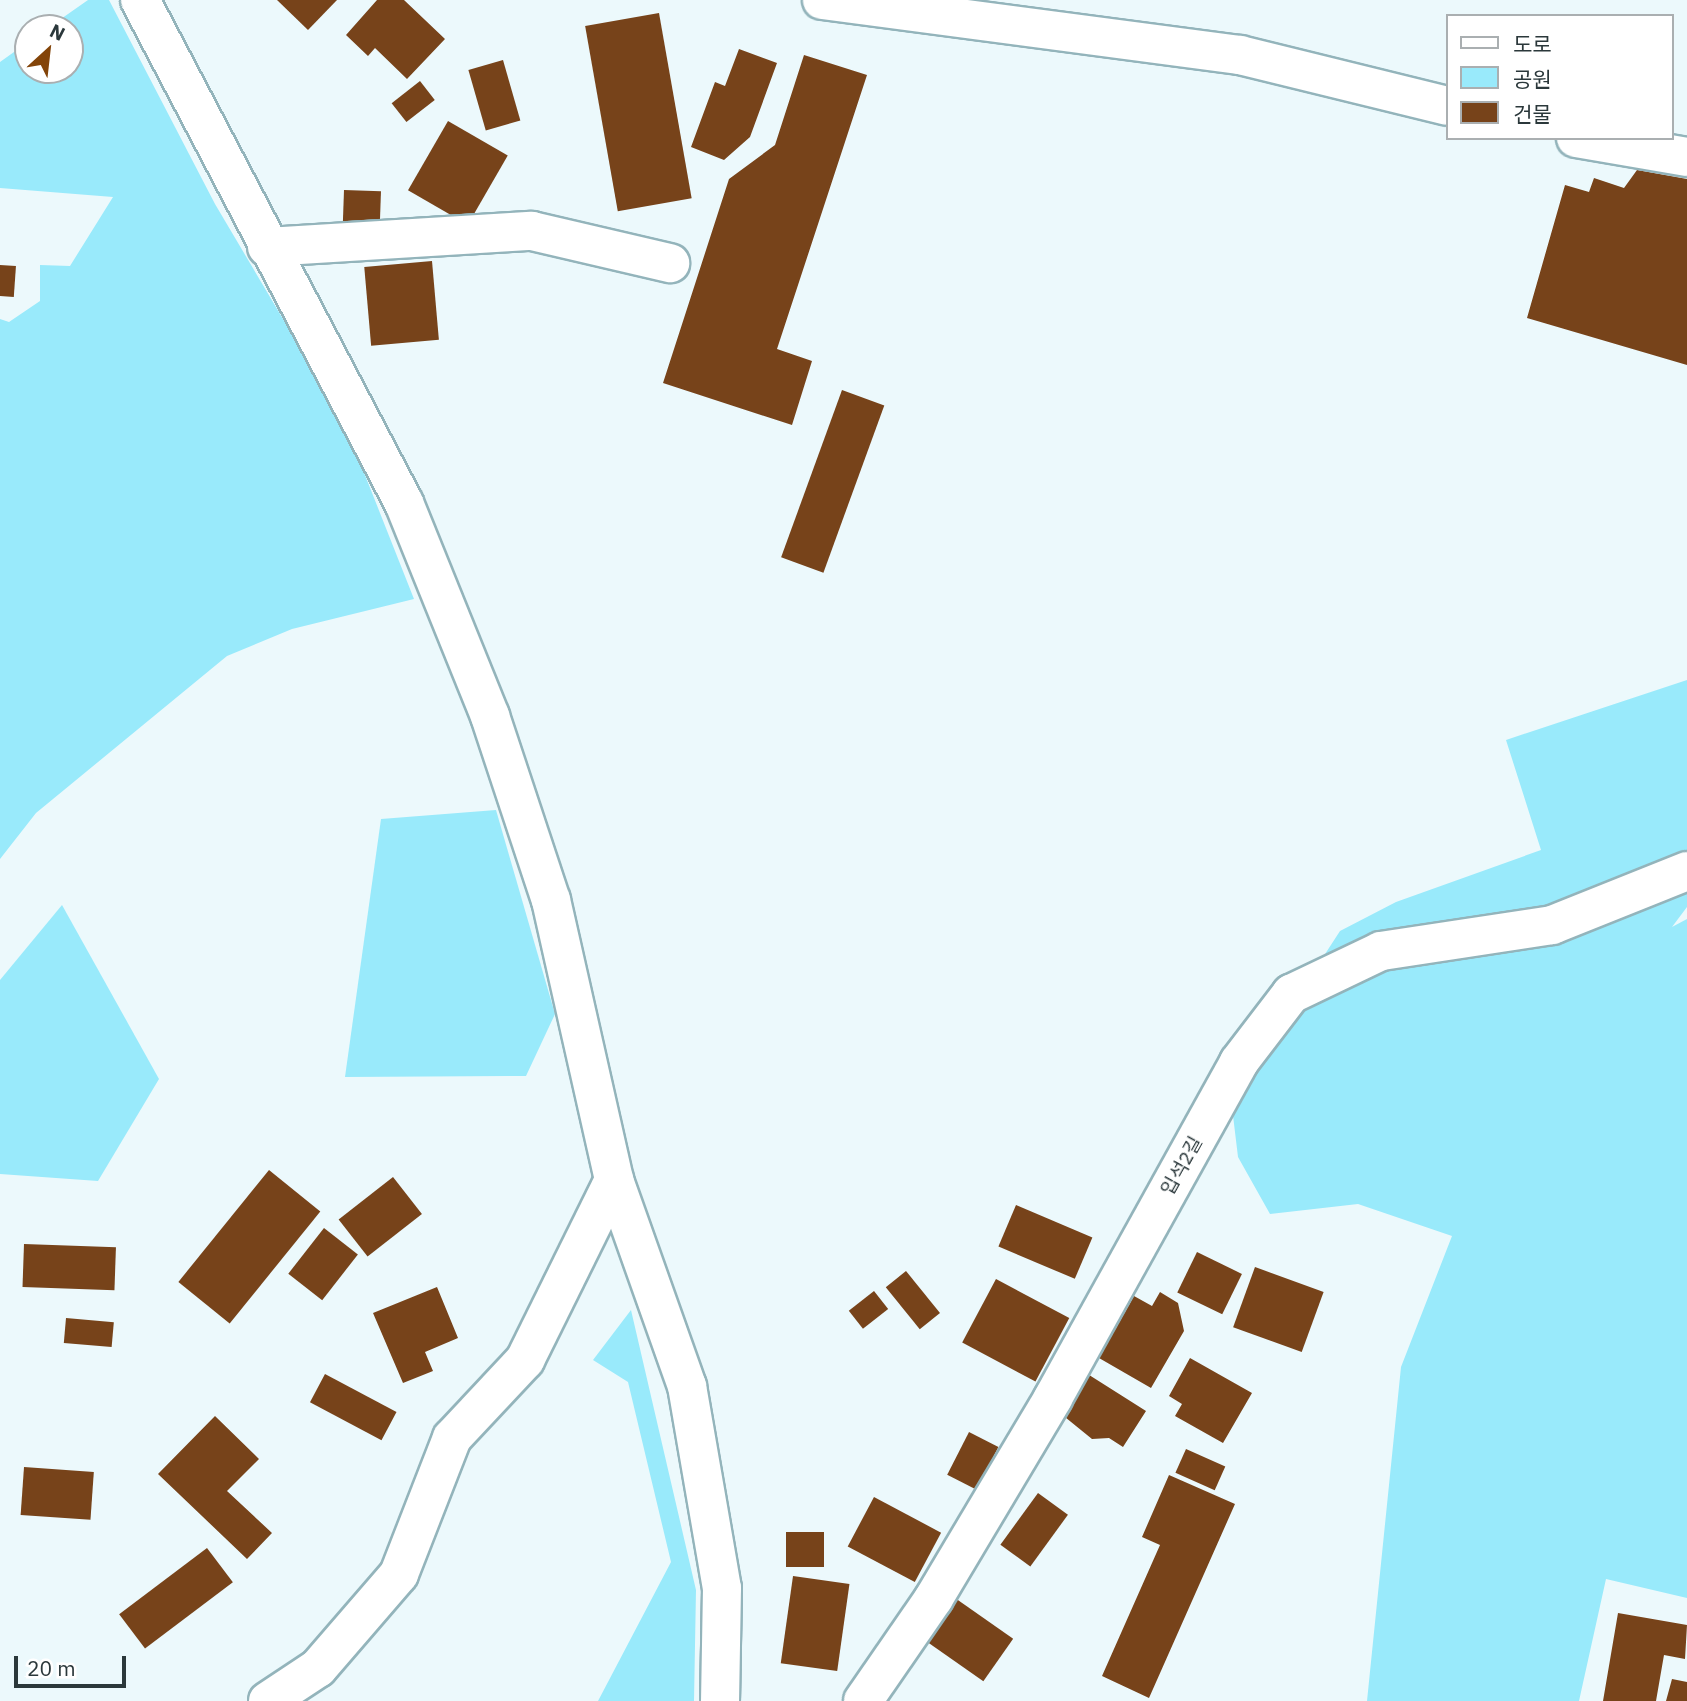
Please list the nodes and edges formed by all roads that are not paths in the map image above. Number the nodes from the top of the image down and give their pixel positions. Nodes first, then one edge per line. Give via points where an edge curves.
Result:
1 (139, 0) edge
2 (822, 0) edge
3 (1446, 106) edge
4 (1588, 140) edge
5 (1687, 157) edge
6 (267, 247) junction
7 (670, 263) dead end
8 (1687, 871) edge
9 (614, 1181) junction
10 (268, 1701) edge
11 (720, 1701) edge
12 (863, 1701) edge

1 - 6 street
2 - 3 street via 1240,55
4 - 5 street
6 - 7 street via 531,231
6 - 9 street via 404,503 490,716 551,900
8 - 12 street, 입석2길 via 1552,925 1381,951 1291,994 1239,1062 1053,1398 934,1598
9 - 10 street via 525,1360 452,1438 399,1574 318,1668
9 - 11 street via 687,1386 722,1588

